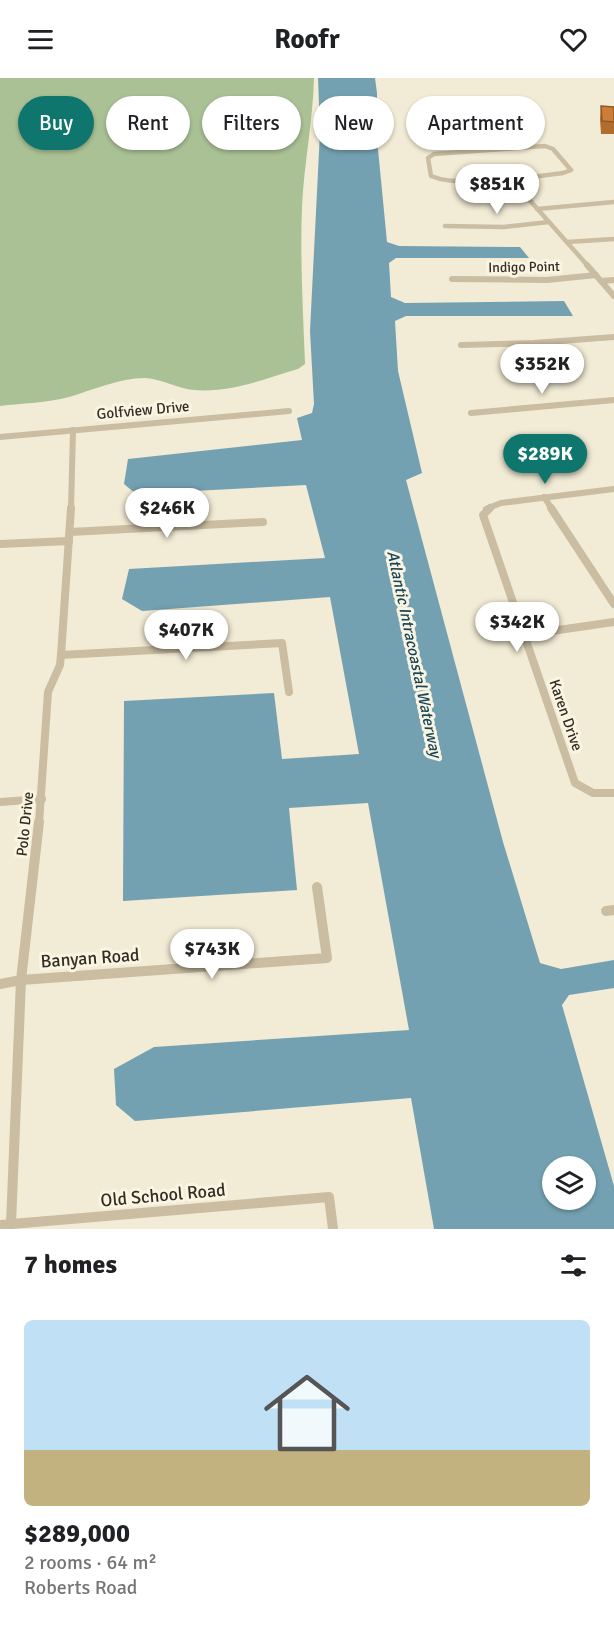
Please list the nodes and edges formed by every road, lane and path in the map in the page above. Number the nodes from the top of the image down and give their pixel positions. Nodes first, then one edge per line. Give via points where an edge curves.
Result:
1 (510, 177) junction
2 (614, 202) edge
3 (537, 209) junction
4 (549, 222) junction
5 (445, 226) dead end
6 (614, 239) edge
7 (567, 243) junction
8 (596, 275) junction
9 (452, 279) dead end
10 (614, 280) edge
11 (602, 282) junction
12 (614, 296) edge
13 (614, 337) edge
14 (461, 345) dead end
15 (614, 400) edge
16 (289, 411) dead end
17 (471, 413) dead end
18 (73, 430) junction
19 (0, 437) edge
20 (614, 489) edge
21 (544, 497) junction
22 (263, 522) dead end
23 (69, 536) junction
24 (0, 544) edge
25 (614, 604) edge
26 (614, 622) edge
27 (524, 635) junction
28 (62, 655) junction
29 (289, 692) dead end
30 (614, 793) edge
31 (42, 799) junction
32 (0, 802) edge
33 (317, 887) dead end
34 (21, 980) junction
35 (0, 984) edge
36 (5, 1224) edge
37 (333, 1229) edge

1 - 1 street via 437,180 431,176 428,158 540,146 553,149 572,169
1 - 3 street
2 - 3 street
3 - 4 street
4 - 5 street
4 - 7 street
6 - 7 street
7 - 8 street
8 - 9 street, Indigo Point via 547,280
8 - 11 street
10 - 11 street
11 - 12 street
13 - 14 street
15 - 17 street
16 - 18 street, Golfview Drive
18 - 19 street, Golfview Drive
18 - 23 street, Polo Drive
20 - 21 street
21 - 25 street
21 - 27 street, Karen Drive via 501,502 486,509 484,519
22 - 23 street
23 - 24 street
23 - 28 street, Polo Drive
26 - 27 street
27 - 30 street, Karen Drive via 575,783 585,791
28 - 29 street via 282,643
28 - 31 street, Polo Drive via 48,687
31 - 32 street
31 - 34 street, Polo Drive
33 - 34 street, Banyan Road via 327,957
34 - 35 street, Banyan Road
34 - 36 street, Polo Drive
36 - 37 street, Old School Road via 329,1197

